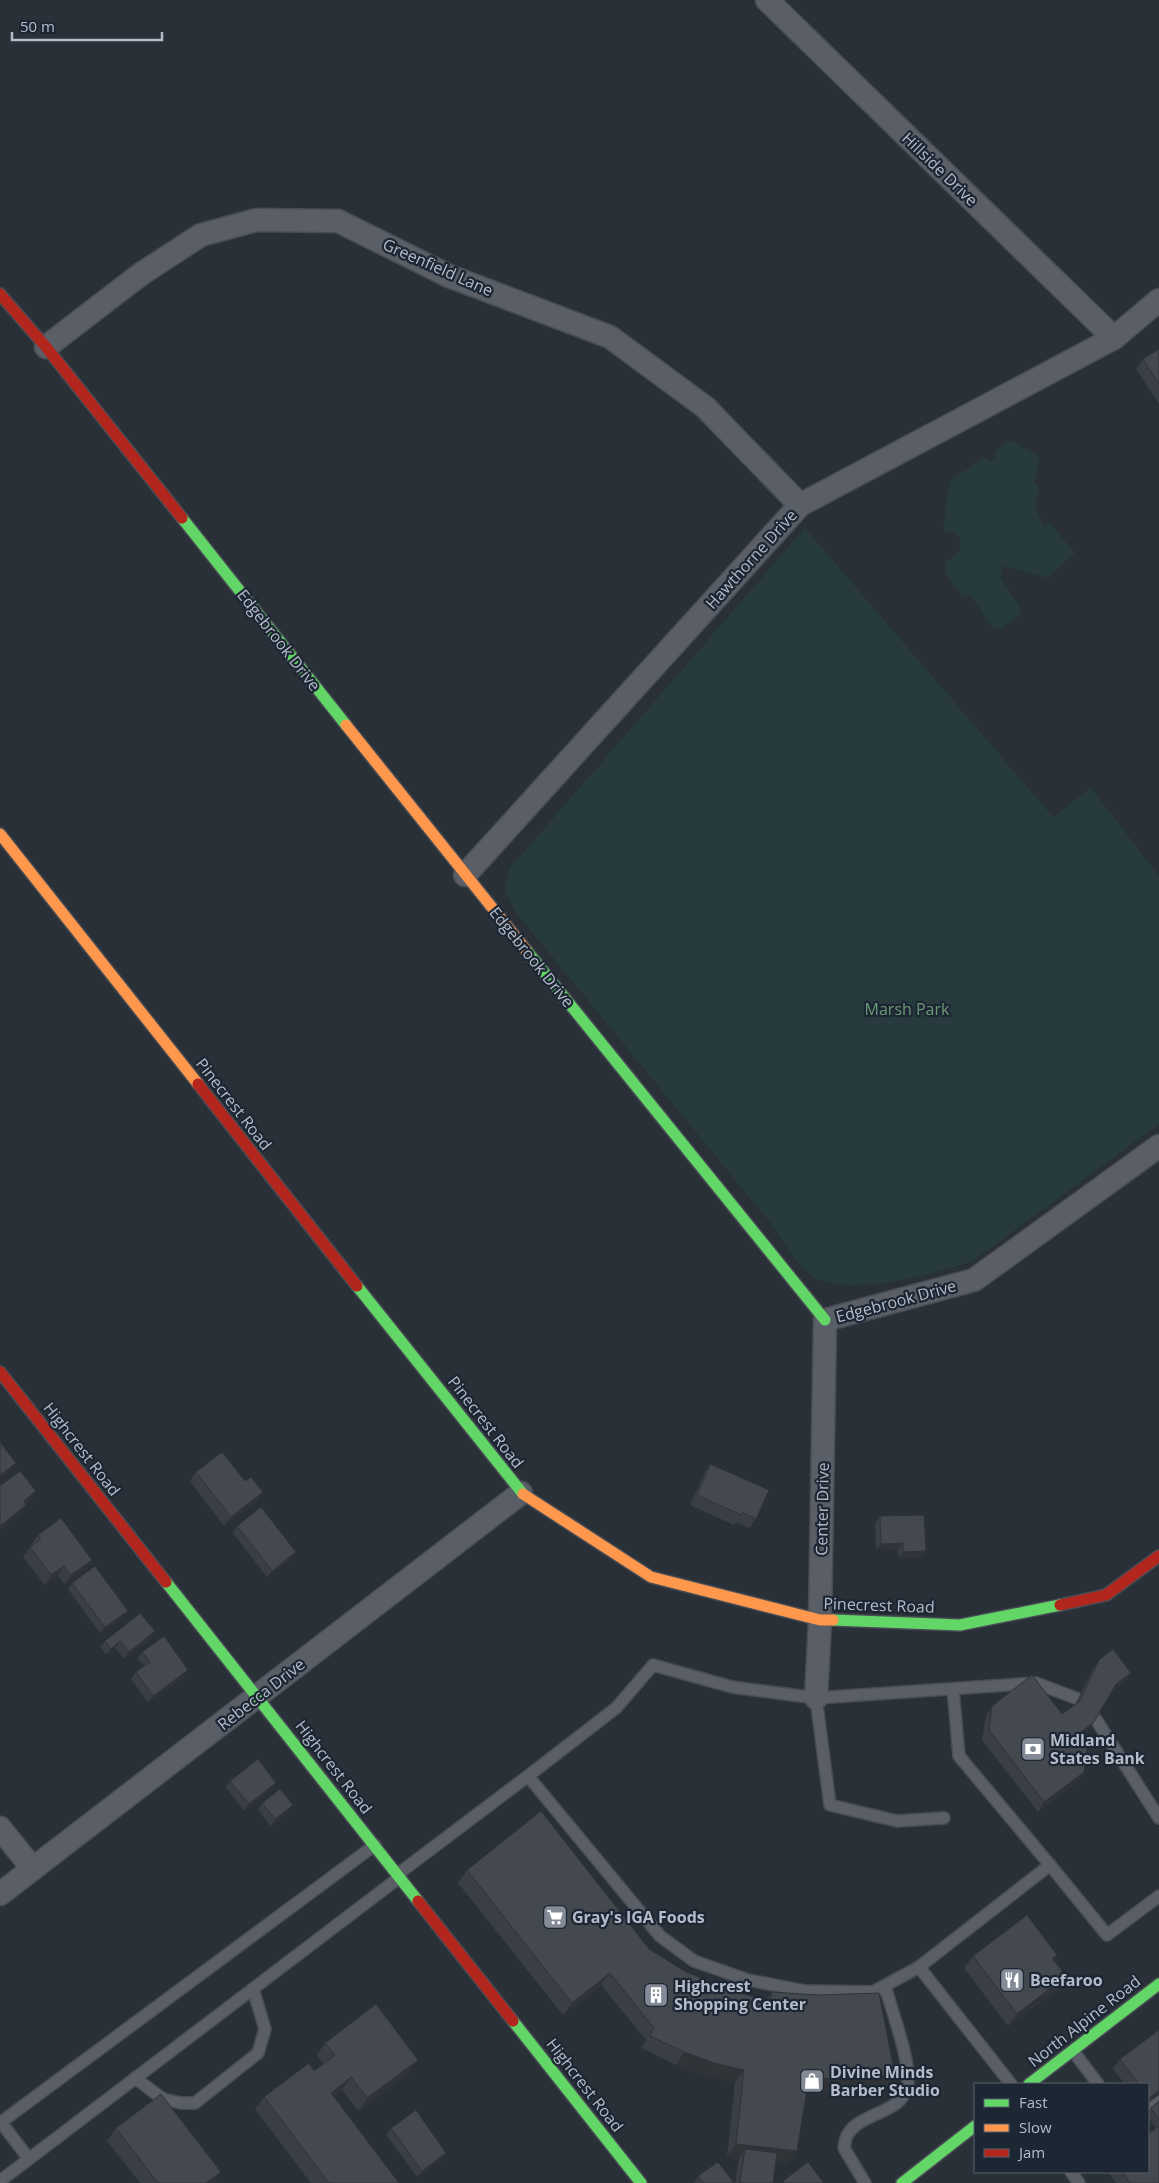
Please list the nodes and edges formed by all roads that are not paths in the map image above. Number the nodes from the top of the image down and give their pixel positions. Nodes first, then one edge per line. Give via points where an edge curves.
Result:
1 (767, 0) edge
2 (0, 294) edge
3 (1159, 300) edge
4 (1114, 338) junction
5 (46, 347) junction
6 (800, 505) junction
7 (0, 834) edge
8 (465, 875) junction
9 (1159, 1146) edge
10 (825, 1320) junction
11 (0, 1372) edge
12 (521, 1493) junction
13 (1159, 1556) edge
14 (820, 1620) junction
15 (953, 1689) junction
16 (258, 1697) junction
17 (816, 1698) junction
18 (1078, 1699) edge
19 (1095, 1718) edge
20 (528, 1776) junction
21 (944, 1818) dead end
22 (1159, 1818) edge
23 (0, 1828) edge
24 (375, 1845) junction
25 (1050, 1865) junction
26 (33, 1869) junction
27 (399, 1875) junction
28 (0, 1894) edge
29 (1159, 1896) edge
30 (919, 1968) junction
31 (1159, 1984) edge
32 (885, 1986) junction
33 (253, 1988) junction
34 (1072, 2051) junction
35 (135, 2078) junction
36 (1010, 2083) edge
37 (1030, 2083) edge
38 (1097, 2083) edge
39 (1159, 2099) edge
40 (1149, 2107) edge
41 (0, 2122) edge
42 (974, 2127) edge
43 (29, 2159) junction
44 (0, 2181) edge
45 (641, 2183) edge
46 (865, 2183) edge
47 (902, 2183) edge

1 - 4 street, Hillside Drive
2 - 5 street, Edgebrook Drive
3 - 4 street, Hawthorne Drive
4 - 6 street, Hawthorne Drive
5 - 6 street, Greenfield Lane via 141,274 201,235 256,220 338,221 449,276 610,337 705,407
5 - 8 street, Edgebrook Drive
6 - 8 street, Hawthorne Drive
7 - 12 street, Pinecrest Road
8 - 10 street, Edgebrook Drive
9 - 10 street, Edgebrook Drive via 974,1280
10 - 14 street, Center Drive
11 - 16 street, Highcrest Road
12 - 14 street, Pinecrest Road via 651,1577
12 - 16 street, Rebecca Drive
13 - 14 street, Pinecrest Road via 1106,1595 960,1625
14 - 17 street, Center Drive
15 - 17 lane
15 - 18 lane via 1036,1683
15 - 25 lane via 959,1756
16 - 24 street, Highcrest Road
16 - 26 street, Rebecca Drive
17 - 20 lane via 732,1687 653,1664 616,1708
17 - 21 lane via 830,1805 897,1821
19 - 22 lane
20 - 27 lane
20 - 32 lane via 660,1936 694,1961 748,1980 805,1990 873,1992
23 - 26 street
24 - 27 street, Highcrest Road
24 - 41 lane
25 - 29 lane via 1107,1935
25 - 30 lane
26 - 28 street, Rebecca Drive
27 - 33 lane
27 - 45 street, Highcrest Road
30 - 32 lane
30 - 36 lane
31 - 34 street, North Alpine Road
32 - 46 lane via 908,2072 908,2088 896,2103 854,2126 847,2135 844,2148
33 - 35 lane
33 - 35 lane via 265,2028 258,2053 195,2103 162,2099
34 - 37 street, North Alpine Road
34 - 38 lane
35 - 43 lane
39 - 40 lane
41 - 43 lane
42 - 47 street
43 - 44 lane

